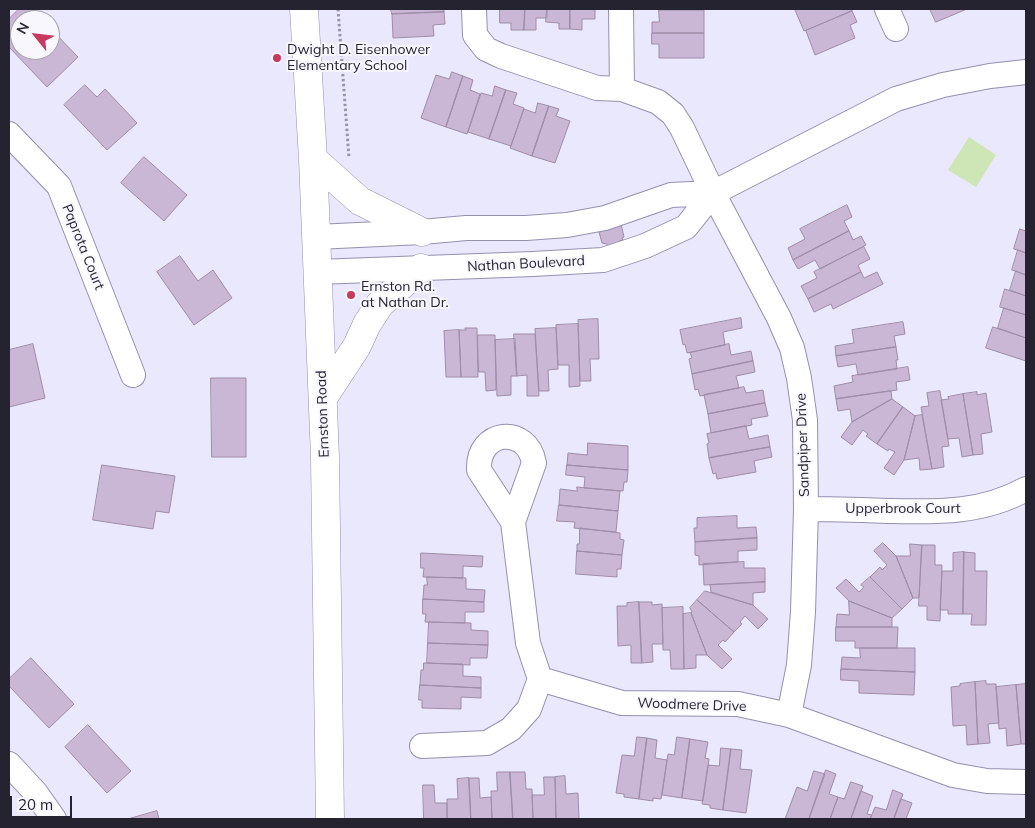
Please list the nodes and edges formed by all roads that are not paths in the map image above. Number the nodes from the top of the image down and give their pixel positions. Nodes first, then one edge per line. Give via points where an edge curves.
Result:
1 (304, 9) edge
2 (474, 9) edge
3 (621, 9) edge
4 (1026, 72) edge
5 (622, 89) junction
6 (9, 134) edge
7 (312, 159) junction
8 (713, 193) junction
9 (422, 232) junction
10 (316, 237) junction
11 (421, 268) junction
12 (317, 272) junction
13 (133, 375) dead end
14 (323, 398) junction
15 (1026, 489) edge
16 (806, 509) junction
17 (513, 522) dead end
18 (540, 679) junction
19 (789, 715) junction
20 (422, 746) dead end
21 (9, 764) edge
22 (1026, 782) edge
23 (54, 819) edge
24 (330, 819) edge

1 - 7 street, Ernston Road
2 - 5 street, Sandpiper Drive via 475,35 486,49 597,88
3 - 5 street
4 - 8 street, Nathan Boulevard via 953,83 896,99
5 - 8 street, Sandpiper Drive via 658,102 673,114
6 - 13 street, Paprota Court via 59,186
7 - 9 street via 360,202
7 - 10 street, Ernston Road
8 - 9 street, Nathan Boulevard via 671,195 605,218 567,225
8 - 11 street, Nathan Boulevard via 686,227 623,255 603,260
8 - 16 street, Sandpiper Drive via 792,348 805,420
9 - 10 street, Nathan Boulevard
10 - 12 street, Ernston Road
11 - 12 street, Nathan Boulevard
11 - 14 street via 380,304
12 - 14 street, Ernston Road
14 - 24 street, Ernston Road
15 - 16 street, Upperbrook Court via 1008,499 945,512
16 - 19 street, Sandpiper Drive via 800,656
17 - 18 street via 528,643
18 - 19 street, Woodmere Drive via 622,703 738,704
18 - 20 street via 529,709 511,729 487,742
19 - 22 street, Woodmere Drive via 953,775 987,781
21 - 23 street

